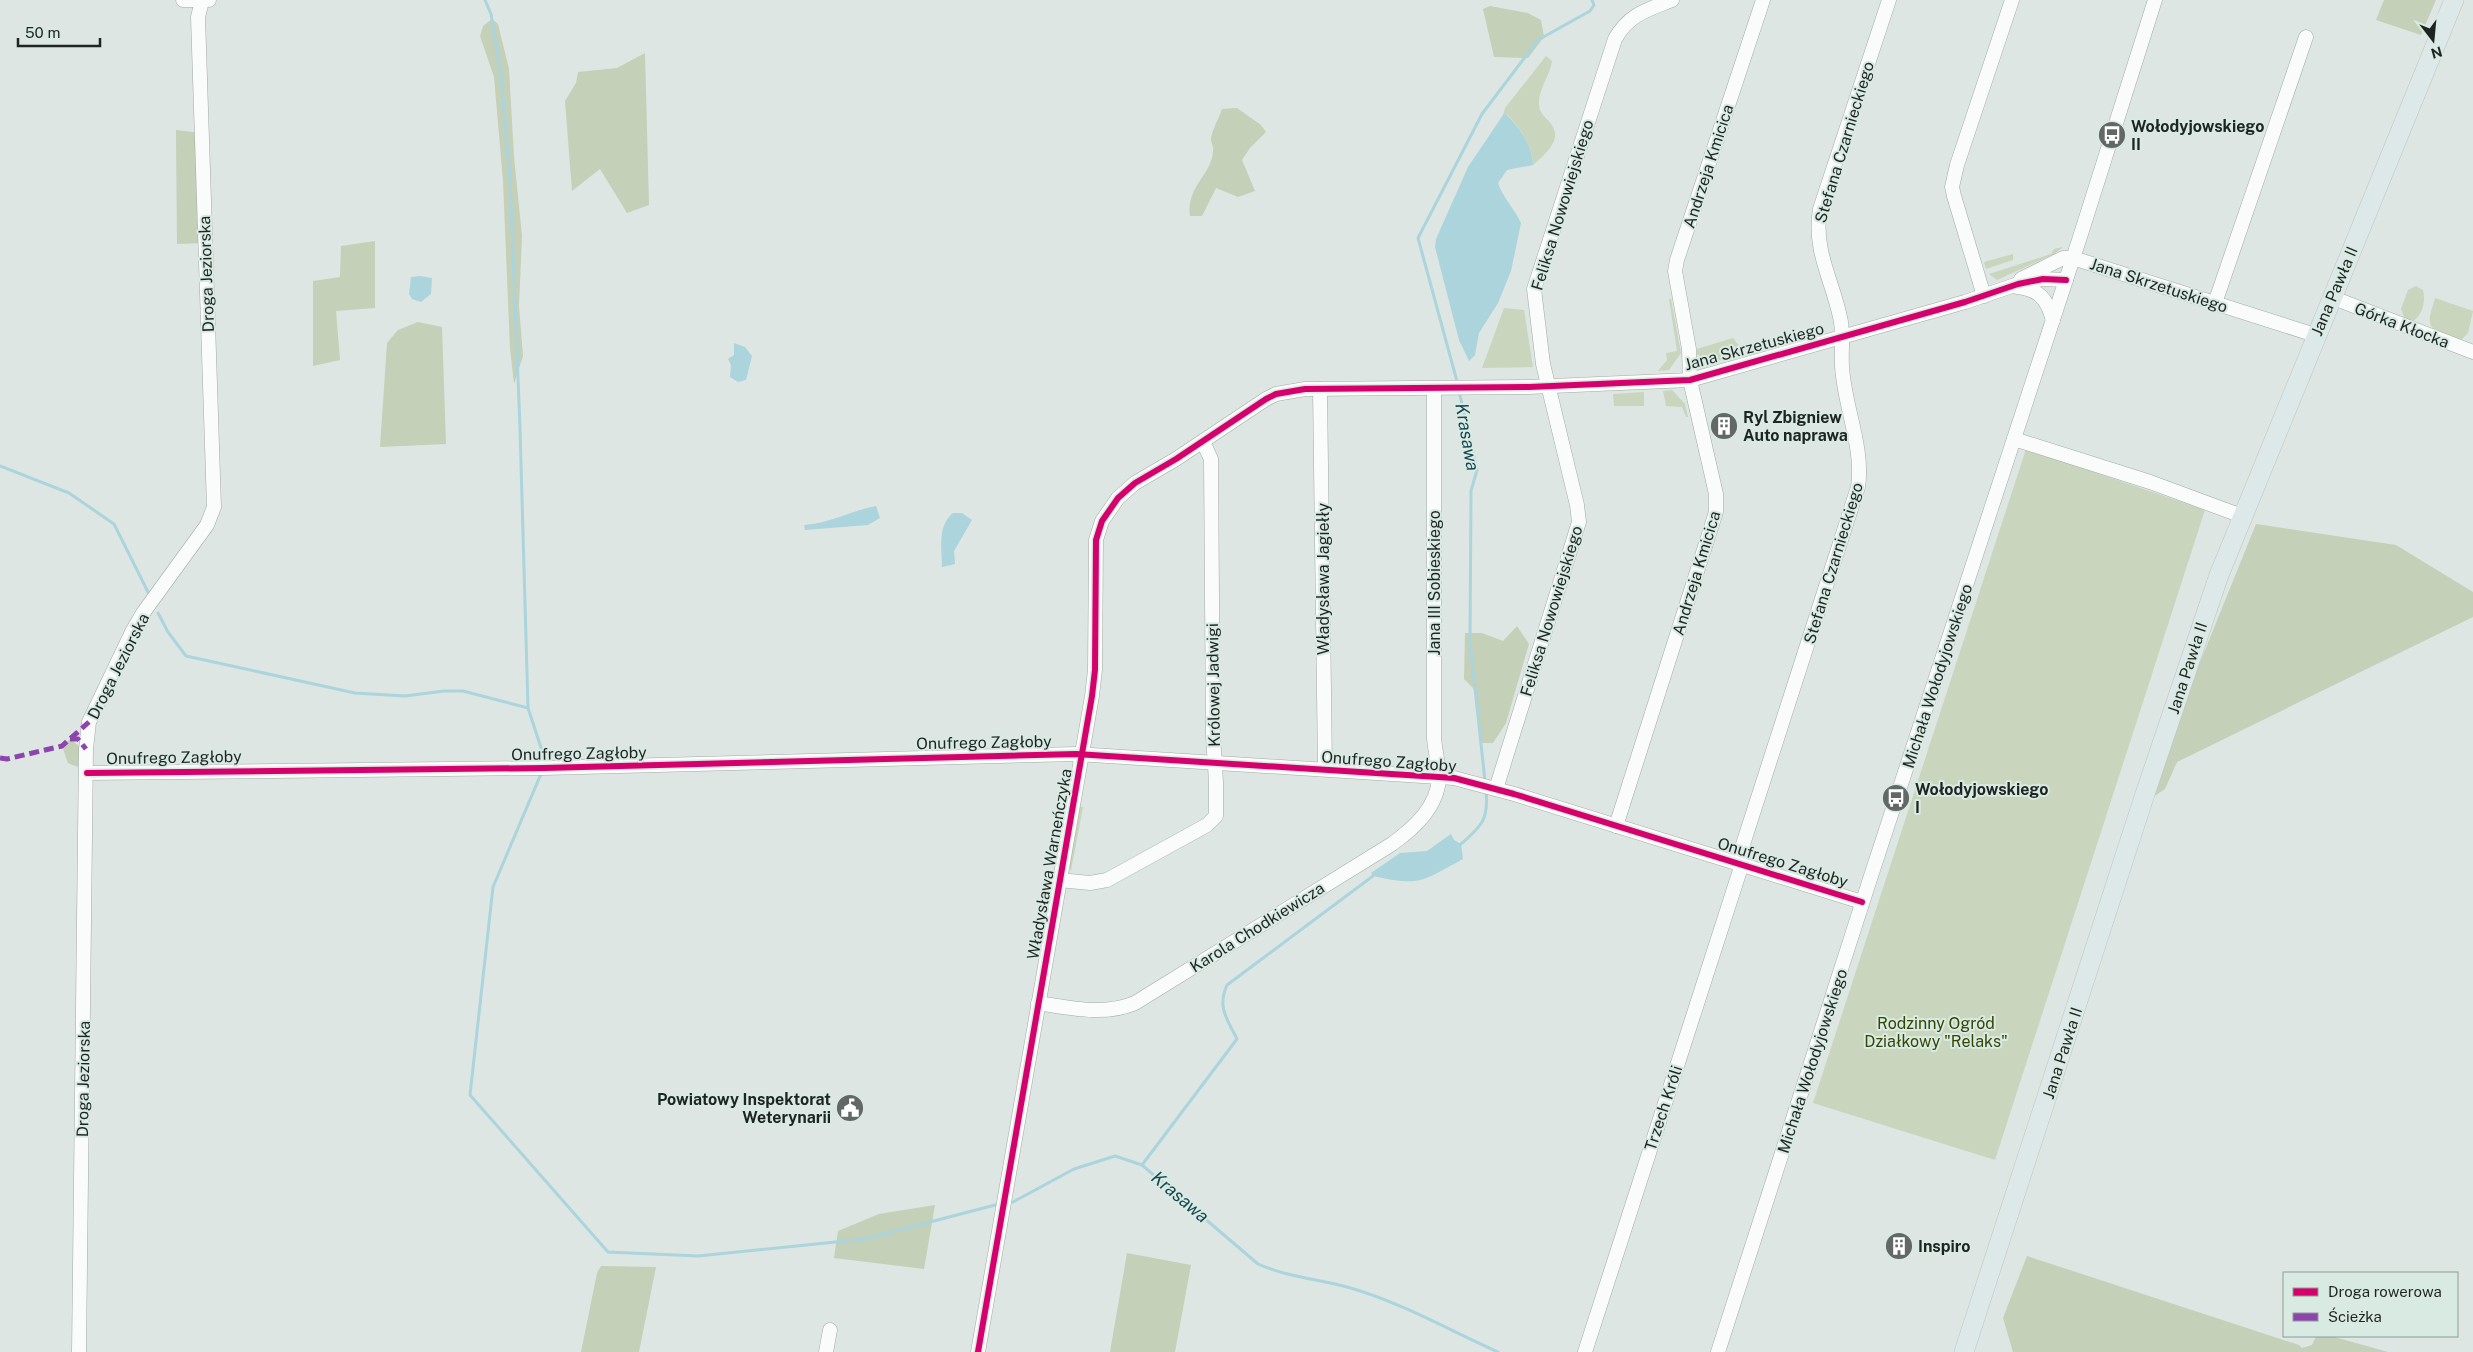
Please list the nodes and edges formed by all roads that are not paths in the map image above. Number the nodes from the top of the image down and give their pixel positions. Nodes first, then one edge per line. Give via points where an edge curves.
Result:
1 (183, 0) edge
2 (1672, 0) edge
3 (1763, 0) edge
4 (1889, 0) edge
5 (2012, 0) edge
6 (2155, 0) edge
7 (2454, 0) edge
8 (205, 1) edge
9 (2306, 37) dead end
10 (2074, 258) junction
11 (2066, 280) junction
12 (2006, 288) junction
13 (1984, 296) junction
14 (2331, 297) junction
15 (2216, 303) junction
16 (2053, 320) junction
17 (2315, 335) junction
18 (1843, 337) junction
19 (2473, 352) edge
20 (1690, 380) junction
21 (1548, 387) junction
22 (1320, 389) junction
23 (1434, 389) junction
24 (2014, 439) junction
25 (1203, 442) junction
26 (2242, 516) junction
27 (1082, 754) junction
28 (1215, 762) junction
29 (1325, 769) junction
30 (87, 772) junction
31 (1439, 778) junction
32 (1489, 787) junction
33 (1616, 826) junction
34 (1739, 863) junction
35 (1060, 880) junction
36 (1862, 902) junction
37 (1038, 1003) junction
38 (830, 1330) dead end
39 (80, 1352) edge
40 (826, 1352) edge
41 (978, 1352) edge
42 (1585, 1352) edge
43 (1718, 1352) edge
44 (1964, 1352) edge

1 - 8 street
2 - 21 street, Feliksa Nowowiejskiego via 1631,17 1615,39 1535,283 1534,306
3 - 20 street, Andrzeja Kmicica via 1676,260 1676,285 1689,349
4 - 18 street, Stefana Czarnieckiego via 1820,210 1817,229
5 - 13 street via 1952,187
6 - 10 street, Michała Wołodyjowskiego
7 - 14 main road, Jana Pawła II
8 - 30 street, Droga Jeziorska via 198,17 214,507 207,525 143,613 89,722
9 - 15 street
10 - 11 street, Michała Wołodyjowskiego
10 - 12 street, Jana Skrzetuskiego via 2063,258
10 - 15 street, Jana Skrzetuskiego
11 - 12 street, Jana Skrzetuskiego via 2043,279
11 - 16 street, Michała Wołodyjowskiego
12 - 13 street, Jana Skrzetuskiego
12 - 16 street, Jana Skrzetuskiego via 2034,290 2045,300
13 - 18 street, Jana Skrzetuskiego
14 - 17 main road, Jana Pawła II
14 - 19 street, Górka Kłocka
15 - 17 street, Jana Skrzetuskiego
16 - 24 street, Michała Wołodyjowskiego
17 - 26 main road, Jana Pawła II
18 - 20 street, Jana Skrzetuskiego
18 - 34 street, Stefana Czarnieckiego via 1842,367 1860,468 1858,487
20 - 21 street, Jana Skrzetuskiego
20 - 33 street, Andrzeja Kmicica via 1716,494 1716,512
21 - 23 street, Jana Skrzetuskiego
21 - 32 street, Feliksa Nowowiejskiego via 1577,505 1578,522
22 - 23 street, Jana Skrzetuskiego
22 - 25 street, Władysława Warneńczyka via 1271,396
22 - 29 street, Władysława Jagiełły
23 - 31 street, Jana III Sobieskiego via 1434,738
24 - 26 street via 2150,482
24 - 36 street, Michała Wołodyjowskiego
25 - 27 street, Władysława Warneńczyka via 1135,483 1118,498 1102,521 1096,550 1095,670
25 - 28 street, Królowej Jadwigi via 1211,459
26 - 44 main road, Jana Pawła II via 2184,675
27 - 28 street, Onufrego Zagłoby
27 - 30 street, Onufrego Zagłoby via 544,768
27 - 35 street, Władysława Warneńczyka
28 - 29 street, Onufrego Zagłoby
28 - 35 street, Królowej Jadwigi via 1216,810 1213,820 1107,880 1090,883
29 - 31 street, Onufrego Zagłoby
30 - 39 street, Droga Jeziorska
31 - 32 street, Onufrego Zagłoby
31 - 37 street, Karola Chodkiewicza via 1435,797 1421,819 1402,837 1136,1003 1106,1010
32 - 33 street, Onufrego Zagłoby
33 - 34 street, Onufrego Zagłoby
34 - 36 street, Onufrego Zagłoby
34 - 42 street, Trzech Króli
35 - 37 street, Władysława Warneńczyka
36 - 43 street, Michała Wołodyjowskiego
37 - 41 street, Władysława Warneńczyka
38 - 40 street

